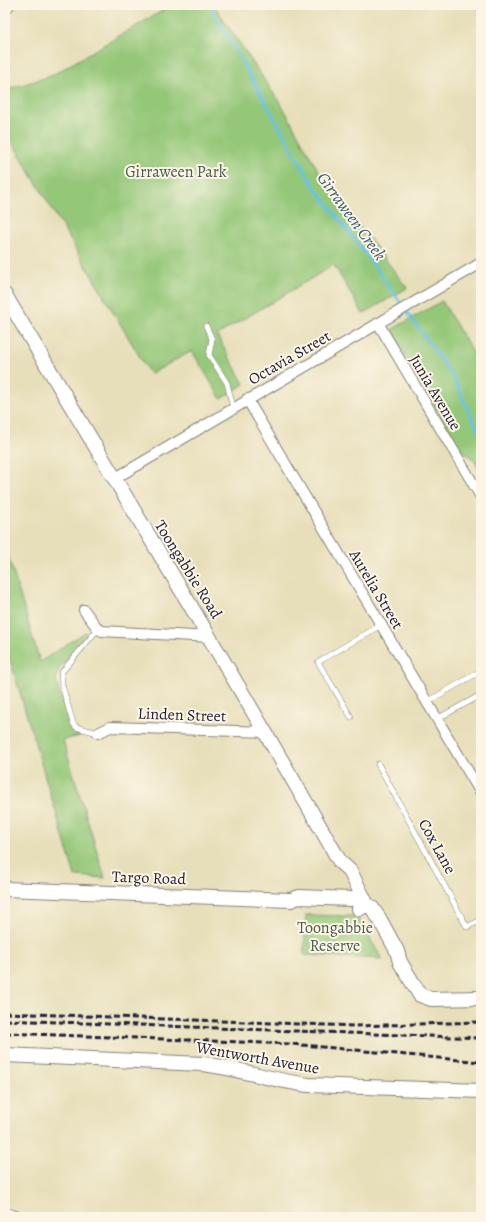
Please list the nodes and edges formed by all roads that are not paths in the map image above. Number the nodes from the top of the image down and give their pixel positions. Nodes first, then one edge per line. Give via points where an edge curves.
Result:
1 (481, 262) edge
2 (5, 295) edge
3 (378, 323) junction
4 (206, 326) dead end
5 (247, 399) junction
6 (233, 408) junction
7 (114, 479) junction
8 (481, 497) edge
9 (84, 610) dead end
10 (381, 625) junction
11 (98, 629) junction
12 (210, 637) junction
13 (481, 674) edge
14 (481, 695) edge
15 (427, 702) junction
16 (351, 717) dead end
17 (437, 719) junction
18 (266, 732) junction
19 (98, 733) joint
20 (378, 764) dead end
21 (481, 793) edge
22 (5, 889) edge
23 (357, 902) junction
24 (481, 920) edge
25 (481, 998) edge
26 (5, 1055) edge
27 (481, 1092) edge
28 (5, 1213) edge
29 (19, 1217) edge

1 - 3 street, Octavia Street
2 - 7 main road, Toongabbie Road
3 - 5 street, Octavia Street
3 - 8 street, Junia Avenue
4 - 6 lane via 212,339 209,355 227,384
5 - 6 street, Octavia Street
5 - 10 street, Aurelia Street
6 - 7 street, Octavia Street
7 - 12 main road, Toongabbie Road
9 - 11 street
10 - 15 street, Aurelia Street
10 - 16 lane via 318,662
11 - 12 street via 110,632
11 - 19 lane via 64,669 61,678 73,723 76,727
12 - 18 main road, Toongabbie Road
13 - 15 lane via 479,672
14 - 17 lane
15 - 17 street, Aurelia Street
17 - 21 street, Aurelia Street
18 - 19 street, Linden Street via 110,727
18 - 23 main road, Toongabbie Road via 340,862 350,871
20 - 24 lane, Cox Lane via 467,927
22 - 23 main road, Targo Road via 291,900 299,897
23 - 25 main road, Toongabbie Road via 389,954 400,962 420,995 431,999
26 - 27 main road, Wentworth Avenue via 202,1064 229,1067 282,1081 309,1085
28 - 29 street

